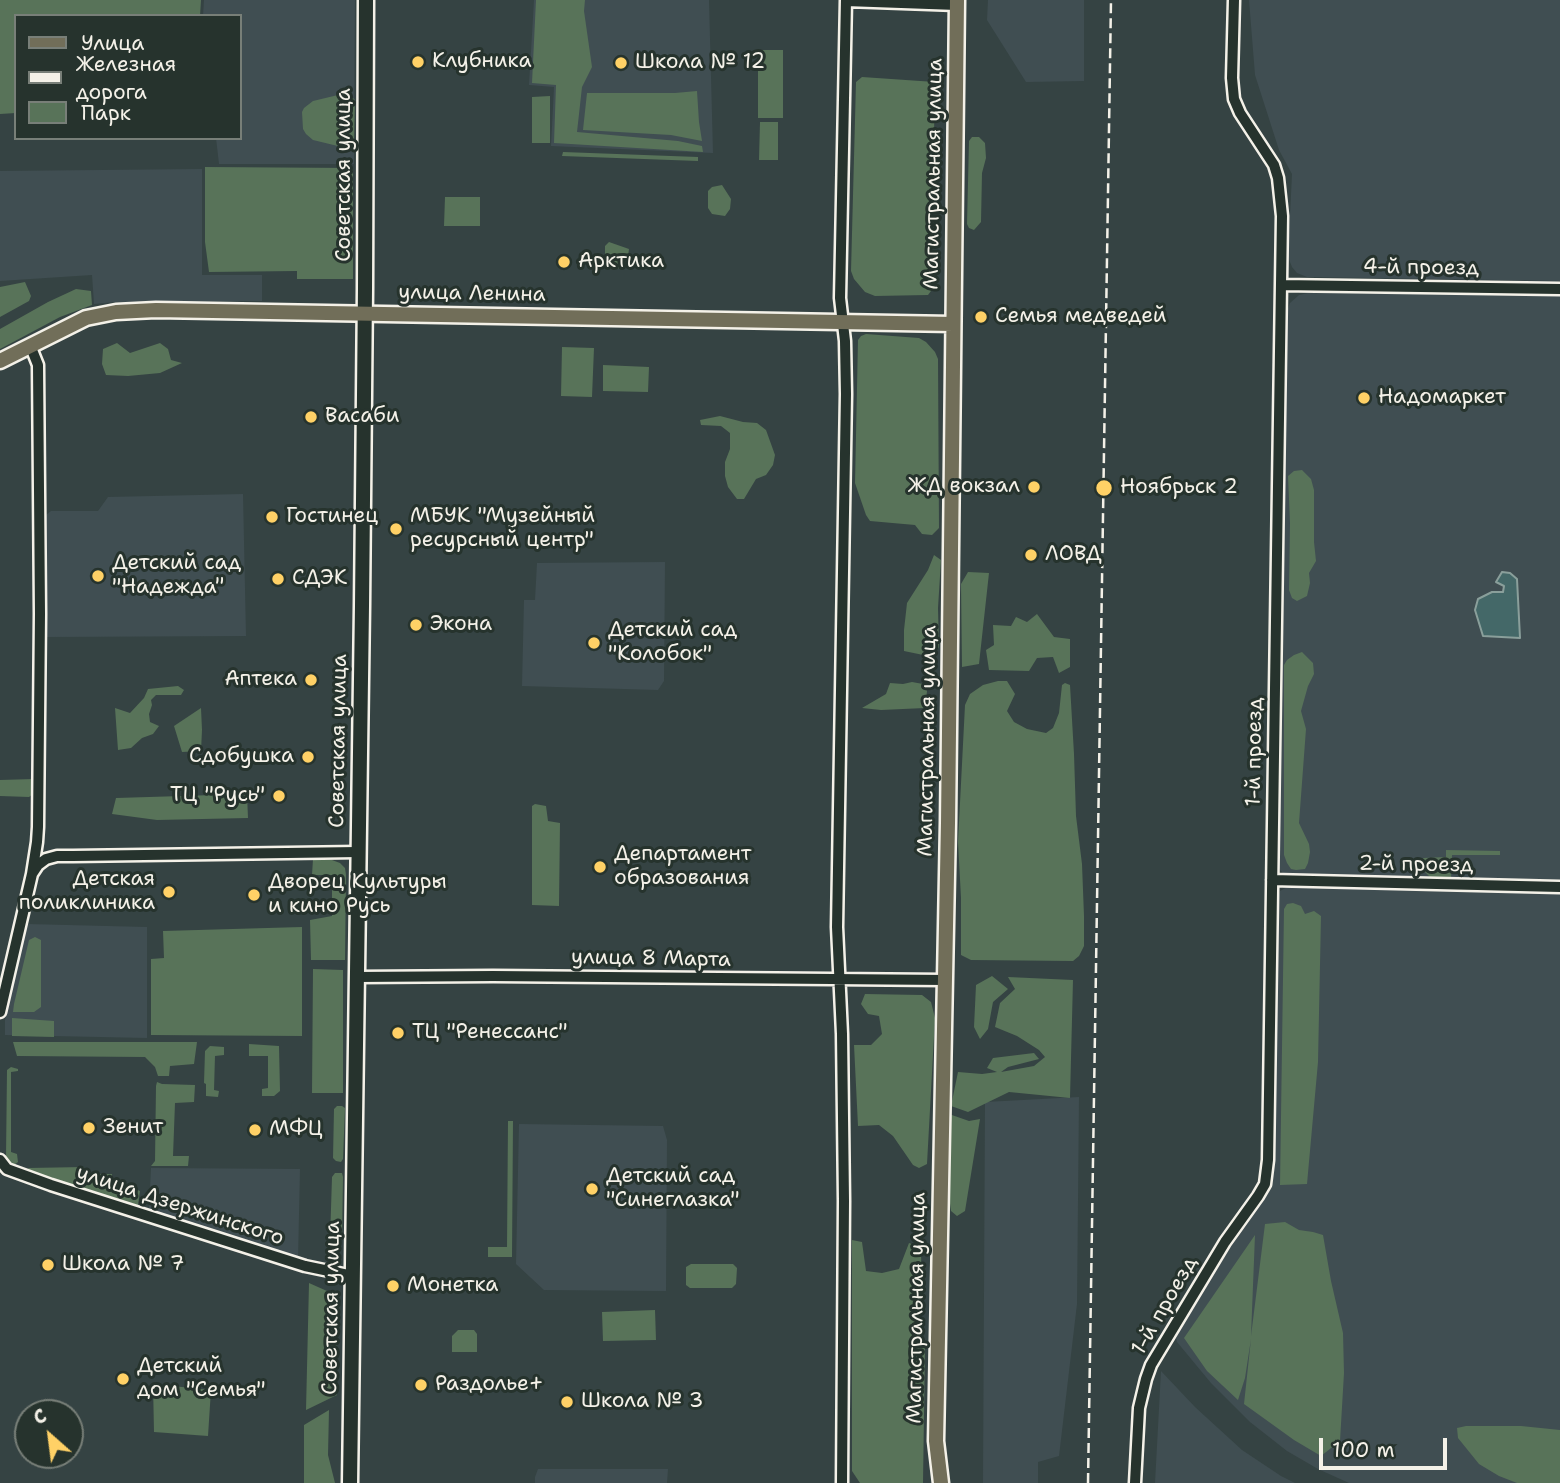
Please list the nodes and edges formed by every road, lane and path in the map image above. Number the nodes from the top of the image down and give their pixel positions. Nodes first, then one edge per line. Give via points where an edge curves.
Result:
1 (366, 0) edge
2 (1234, 0) edge
3 (846, 1) edge
4 (957, 3) edge
5 (1281, 285) junction
6 (1560, 289) edge
7 (365, 313) junction
8 (843, 323) junction
9 (953, 324) junction
10 (30, 345) junction
11 (0, 361) edge
12 (358, 852) junction
13 (32, 874) junction
14 (1272, 880) junction
15 (1560, 887) edge
16 (357, 977) junction
17 (840, 979) junction
18 (945, 980) junction
19 (0, 1012) edge
20 (0, 1160) edge
21 (353, 1276) junction
22 (936, 1441) junction
23 (350, 1483) edge
24 (842, 1483) edge
25 (934, 1483) edge
26 (941, 1483) edge
27 (1135, 1483) edge

1 - 7 main road, Советская улица
2 - 5 street, 1-й проезд via 1231,78 1240,113 1277,171
3 - 4 street
3 - 8 street
4 - 9 main road, Магистральная улица
5 - 6 street, 4-й проезд
5 - 14 street, 1-й проезд
7 - 8 main road, улица Ленина
7 - 10 main road, улица Ленина via 116,312 86,318
7 - 12 main road, Советская улица
8 - 9 main road, улица Ленина
8 - 17 street
9 - 18 main road, Магистральная улица
10 - 11 main road, улица Ленина
10 - 13 street via 38,365 39,508 38,808
12 - 13 street via 57,856 46,859
12 - 16 main road, Советская улица
13 - 19 street
14 - 15 street, 2-й проезд
14 - 27 street, 1-й проезд via 1265,1184 1151,1365 1139,1408
16 - 17 street, улица 8 Марта
16 - 21 main road, Советская улица
17 - 18 street, улица 8 Марта
17 - 24 street
18 - 22 main road, Магистральная улица
20 - 21 street, улица Дзержинского via 7,1169 64,1189 305,1266
21 - 23 main road, Советская улица
22 - 25 main road
22 - 26 main road, Магистральная улица

